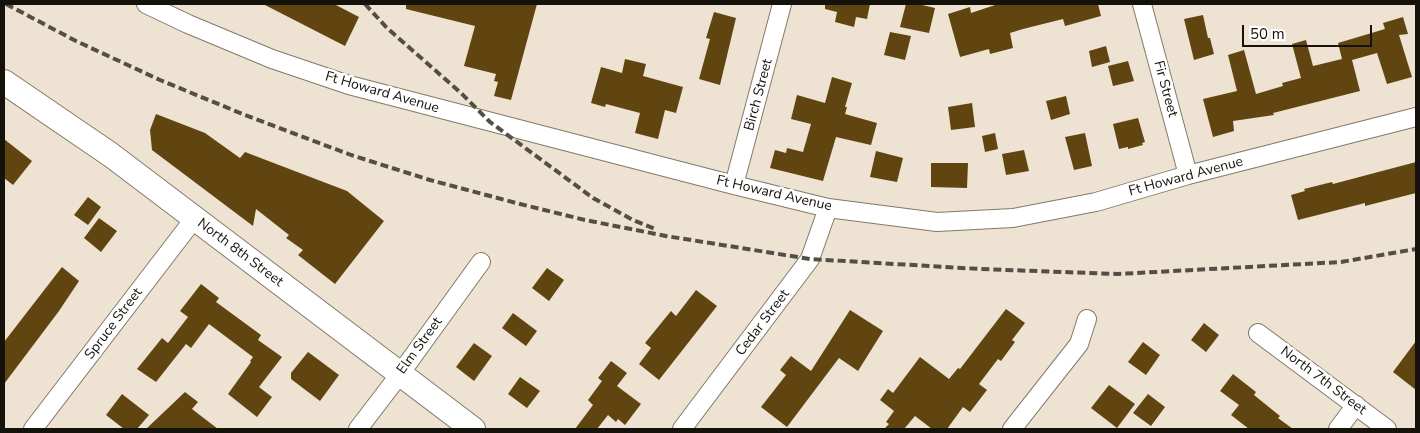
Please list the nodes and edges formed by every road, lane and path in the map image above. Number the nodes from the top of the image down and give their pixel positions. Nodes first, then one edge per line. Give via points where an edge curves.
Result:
1 (146, 4) edge
2 (782, 4) edge
3 (1142, 4) edge
4 (4, 82) edge
5 (1416, 117) edge
6 (1188, 175) junction
7 (734, 185) junction
8 (828, 208) junction
9 (194, 219) junction
10 (481, 262) dead end
11 (1087, 319) dead end
12 (1258, 333) dead end
13 (400, 374) junction
14 (1356, 405) junction
15 (34, 429) edge
16 (358, 429) edge
17 (473, 429) edge
18 (682, 429) edge
19 (1012, 429) edge
20 (1338, 429) edge
21 (1387, 429) edge

1 - 7 street, Ft Howard Avenue via 272,60 350,85
2 - 7 street, Birch Street
3 - 6 street, Fir Street
4 - 9 main road, North 8th Street via 111,155
5 - 6 street, Ft Howard Avenue
6 - 8 street, Ft Howard Avenue via 1096,202 1013,218 937,222
7 - 8 street, Ft Howard Avenue
8 - 18 street, Cedar Street via 810,259
9 - 13 main road, North 8th Street
9 - 15 street, Spruce Street
10 - 13 street, Elm Street
11 - 19 street via 1079,344
12 - 14 street, North 7th Street
13 - 16 street, Elm Street
13 - 17 main road, North 8th Street
14 - 20 street
14 - 21 street, North 7th Street

